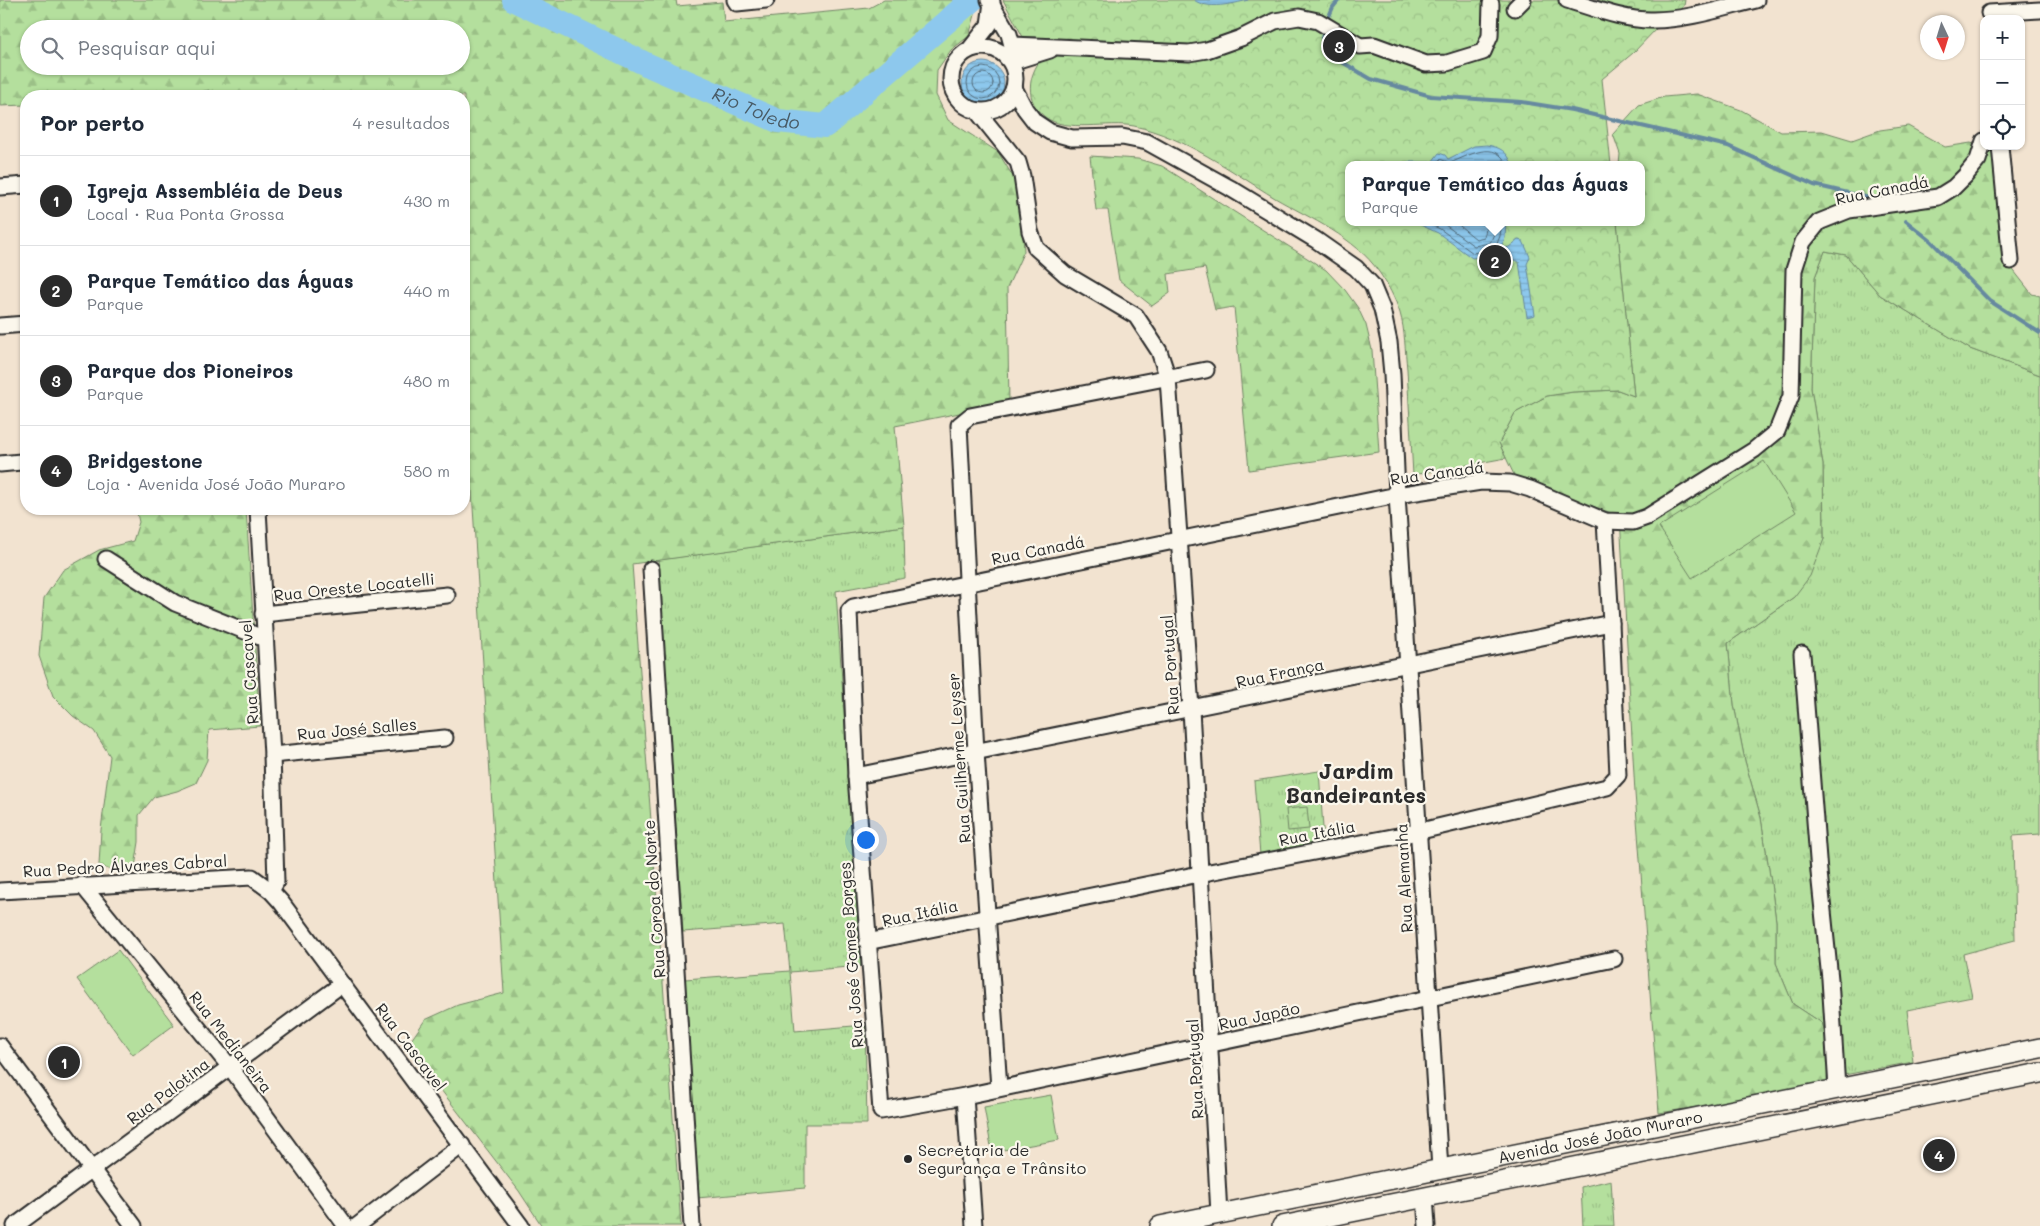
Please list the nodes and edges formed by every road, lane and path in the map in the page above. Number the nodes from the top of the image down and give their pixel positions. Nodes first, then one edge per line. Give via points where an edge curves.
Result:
1 (734, 0) edge
2 (766, 0) edge
3 (1567, 0) edge
4 (1756, 0) edge
5 (990, 1) edge
6 (1491, 4) dead end
7 (2040, 10) edge
8 (1989, 11) edge
9 (1013, 44) junction
10 (1055, 48) junction
11 (970, 49) junction
12 (1015, 67) junction
13 (1014, 88) junction
14 (977, 111) junction
15 (1981, 150) edge
16 (2000, 150) edge
17 (20, 185) edge
18 (0, 187) edge
19 (2011, 261) dead end
20 (20, 324) edge
21 (0, 326) edge
22 (1206, 370) dead end
23 (1168, 378) junction
24 (20, 462) edge
25 (0, 464) edge
26 (1397, 495) junction
27 (258, 515) edge
28 (1605, 521) junction
29 (1180, 539) junction
30 (106, 559) dead end
31 (651, 569) dead end
32 (966, 582) junction
33 (447, 595) dead end
34 (263, 614) junction
35 (848, 617) joint
36 (1611, 623) junction
37 (265, 639) junction
38 (1802, 654) dead end
39 (1408, 664) junction
40 (1191, 709) junction
41 (445, 738) dead end
42 (976, 752) junction
43 (272, 755) junction
44 (856, 776) junction
45 (1419, 831) junction
46 (1200, 874) junction
47 (252, 877) joint
48 (82, 885) junction
49 (17, 890) junction
50 (0, 891) edge
51 (271, 891) junction
52 (0, 903) edge
53 (987, 917) junction
54 (867, 942) junction
55 (1614, 959) dead end
56 (342, 984) junction
57 (1429, 999) junction
58 (1211, 1044) junction
59 (0, 1046) edge
60 (2040, 1048) edge
61 (2040, 1052) edge
62 (230, 1067) junction
63 (2040, 1072) edge
64 (999, 1088) junction
65 (1837, 1088) junction
66 (965, 1096) junction
67 (881, 1111) joint
68 (1606, 1136) junction
69 (462, 1145) junction
70 (1522, 1151) junction
71 (1440, 1169) junction
72 (93, 1170) junction
73 (1552, 1172) junction
74 (1485, 1184) junction
75 (1425, 1196) junction
76 (1219, 1214) junction
77 (1196, 1219) junction
78 (15, 1226) edge
79 (134, 1226) edge
80 (346, 1226) edge
81 (357, 1226) edge
82 (521, 1226) edge
83 (692, 1226) edge
84 (974, 1226) edge
85 (1160, 1226) edge
86 (1170, 1226) edge
87 (1282, 1226) edge
88 (1427, 1226) edge

1 - 2 street via 737,3
3 - 4 street via 1606,12 1653,20
5 - 9 street
5 - 11 street via 989,25
6 - 10 street via 1490,36 1483,52 1446,63 1426,64 1374,45 1360,46 1308,17 1287,18 1242,38 1188,53
7 - 8 street
9 - 10 street
9 - 12 street
10 - 12 street
11 - 12 street via 979,46 998,50
11 - 14 street via 955,62 950,82 959,101
12 - 13 street
13 - 14 street via 1004,104
13 - 26 street, Rua Alemanha via 1030,116 1050,132 1072,138 1122,137 1147,142 1316,240 1356,268 1372,285 1390,342
14 - 23 street, Rua Portugal via 986,126 1014,155 1022,176 1026,211 1036,248 1065,274 1136,316 1159,351
15 - 28 street, Rua Canadá via 1978,160 1965,176 1938,198 1849,210 1819,222 1803,242 1794,270 1791,396 1776,431 1754,450 1647,517 1633,522
16 - 19 street
17 - 18 street
20 - 21 street
22 - 23 street
23 - 29 street, Rua Portugal
23 - 32 street, Rua Guilherme Leyser via 970,416 963,420 959,425
24 - 25 street
26 - 28 street, Rua Canadá via 1481,482 1510,483
26 - 29 street, Rua Canadá
26 - 39 street, Rua Alemanha
27 - 34 street, Rua Cascavel
28 - 36 street
29 - 32 street, Rua Canadá
29 - 40 street, Rua Portugal
30 - 37 street via 175,603
31 - 83 street, Rua Coroa do Norte
32 - 35 street, Rua Canadá via 853,607
32 - 42 street, Rua Guilherme Leyser
33 - 34 street, Rua Oreste Locatelli
34 - 37 street, Rua Cascavel
35 - 44 street, Rua José Gomes Borges
36 - 39 street, Rua França
36 - 45 street, Rua Itália via 1618,775 1614,782 1607,787
37 - 43 street, Rua Cascavel
38 - 65 street
39 - 40 street, Rua França
39 - 45 street, Rua Alemanha
40 - 42 street, Rua França
40 - 46 street, Rua Portugal
41 - 43 street, Rua José Salles
42 - 44 street, Rua França
42 - 53 street, Rua Guilherme Leyser
43 - 51 street, Rua Cascavel via 276,882
44 - 54 street, Rua José Gomes Borges
45 - 46 street, Rua Itália
45 - 57 street, Rua Alemanha
46 - 53 street, Rua Itália
46 - 58 street, Rua Portugal
47 - 48 street, Rua Pedro Álvares Cabral
47 - 51 street, Rua Cascavel
48 - 49 street, Rua Pedro Álvares Cabral
48 - 62 street, Rua Medianeira
49 - 50 street, Rua Pedro Álvares Cabral
49 - 52 street
51 - 56 street, Rua Cascavel
53 - 54 street, Rua Itália
53 - 64 street, Rua Guilherme Leyser
54 - 67 street, Rua José Gomes Borges
55 - 57 street, Rua Japão
56 - 62 street, Rua Palotina
56 - 69 street, Rua Cascavel
57 - 58 street, Rua Japão
57 - 71 street, Rua Alemanha
58 - 64 street, Rua Japão
58 - 76 street, Rua Portugal
59 - 72 street
60 - 65 main road, Avenida José João Muraro
61 - 63 main road via 2032,1064
62 - 72 street, Rua Palotina
62 - 80 street, Rua Medianeira
63 - 73 main road, Avenida José João Muraro
64 - 66 street, Rua Japão
65 - 68 main road, Avenida José João Muraro
66 - 67 street, Rua Japão
66 - 84 street
68 - 70 main road, Avenida José João Muraro
68 - 73 main road via 1549,1152 1544,1156 1544,1163 1546,1170
69 - 81 street
69 - 82 street, Rua Cascavel
70 - 71 main road, Avenida José João Muraro
70 - 74 main road via 1529,1164 1528,1171
71 - 76 main road, Avenida José João Muraro
72 - 78 street, Rua Palotina
72 - 79 street
73 - 74 main road, Avenida José João Muraro
74 - 75 main road, Avenida José João Muraro
75 - 87 main road, Avenida José João Muraro
75 - 88 street
76 - 77 main road, Avenida José João Muraro
77 - 85 main road, Avenida José João Muraro
77 - 86 main road

